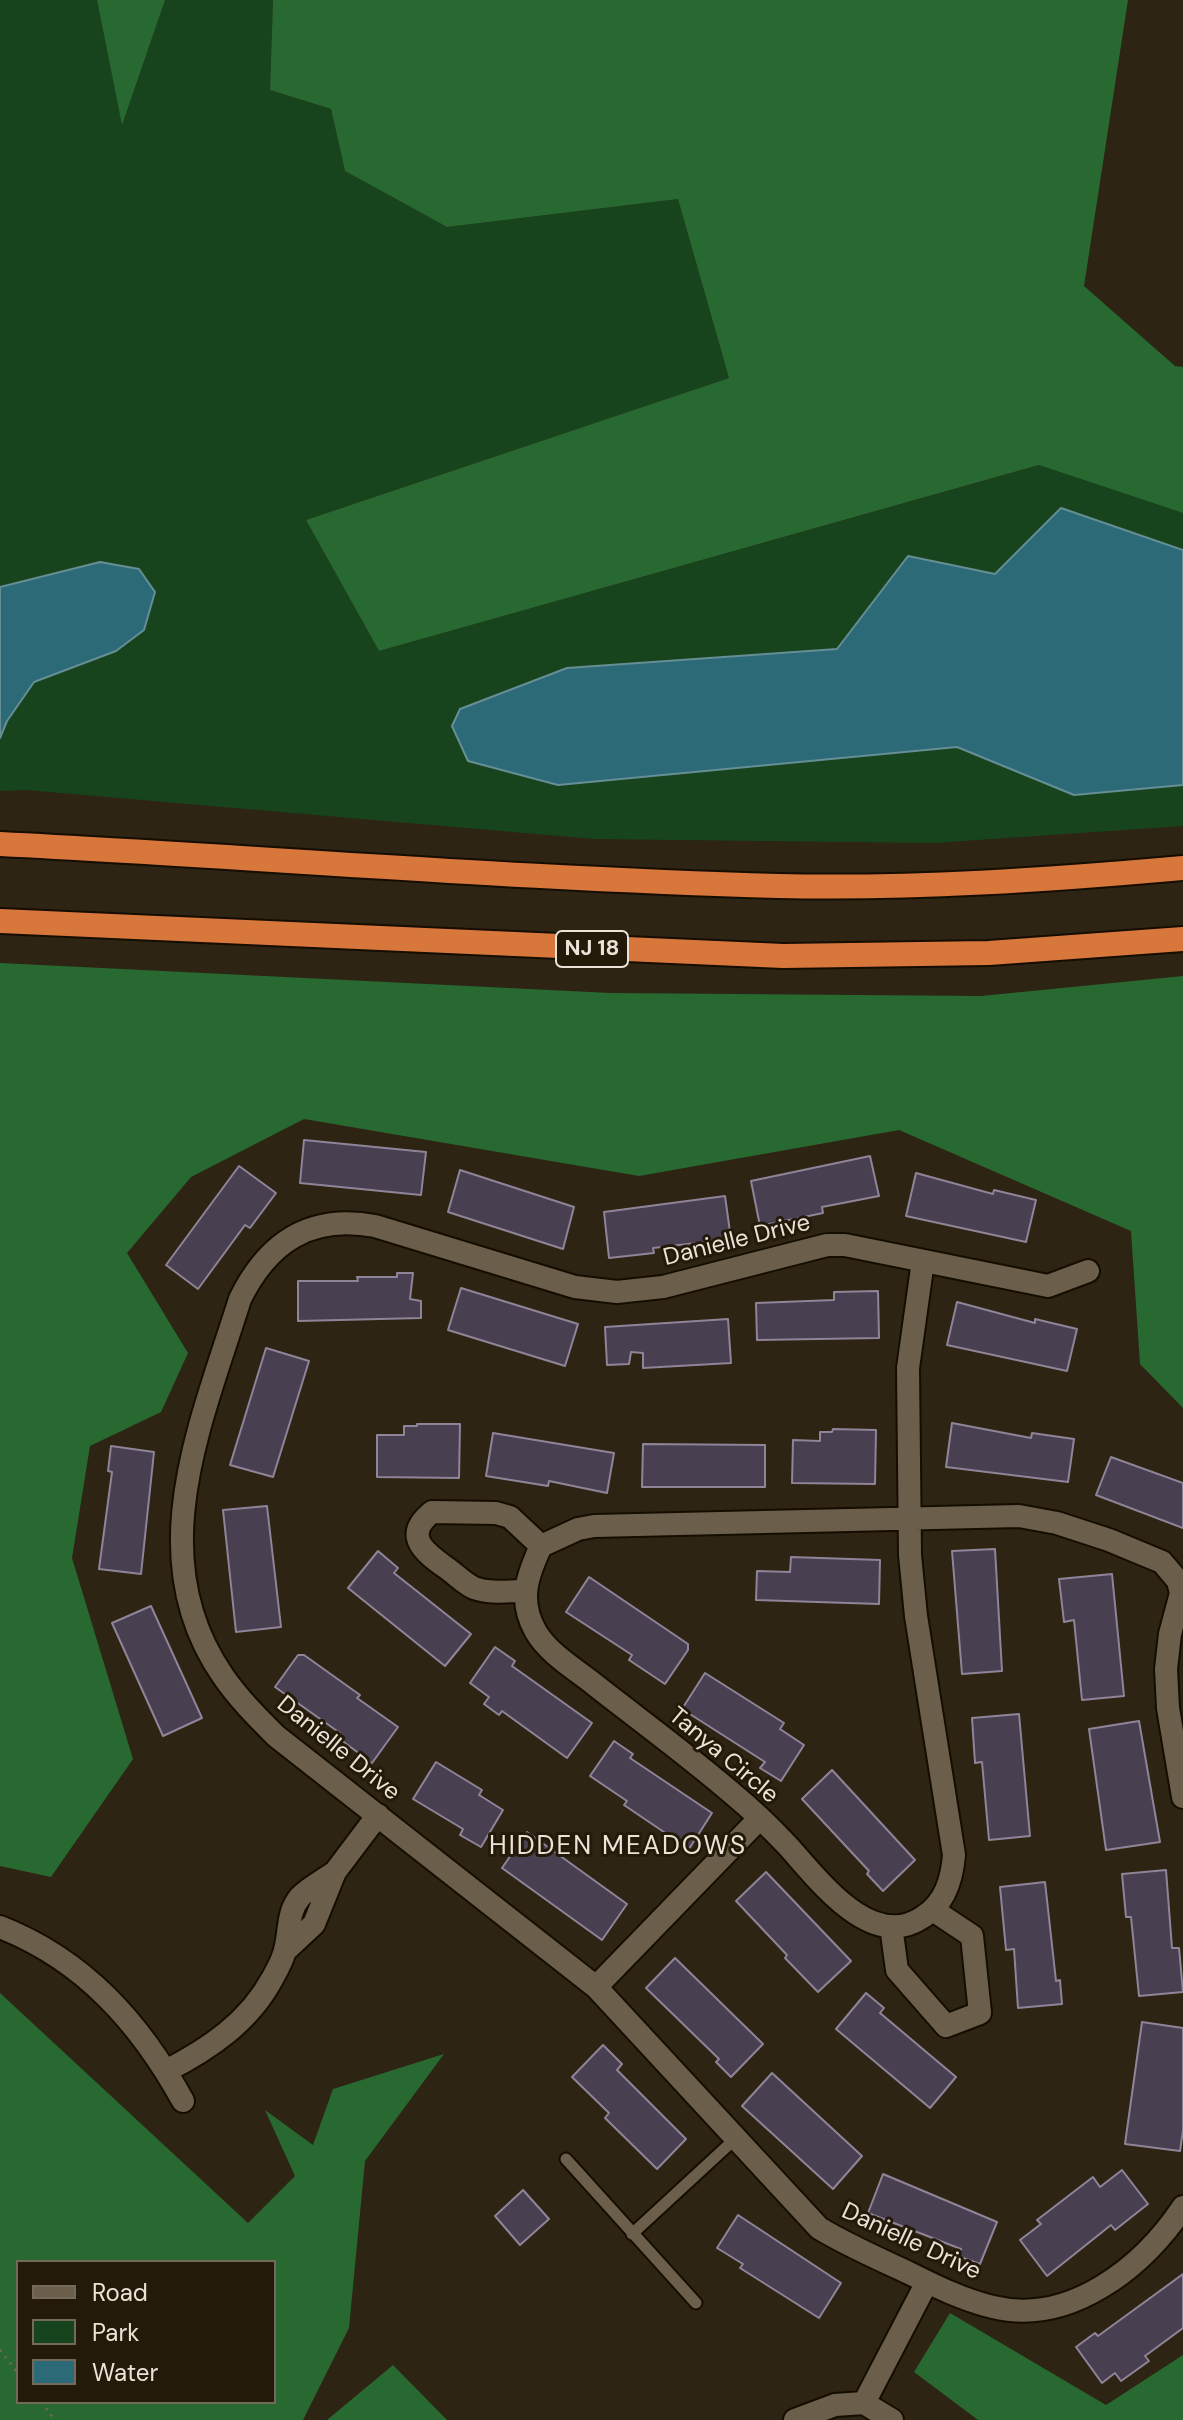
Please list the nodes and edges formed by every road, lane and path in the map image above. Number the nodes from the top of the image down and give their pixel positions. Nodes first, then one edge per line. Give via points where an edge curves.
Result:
1 (0, 844) edge
2 (1183, 868) edge
3 (0, 921) edge
4 (1183, 939) edge
5 (923, 1261) junction
6 (1088, 1271) dead end
7 (909, 1518) junction
8 (541, 1546) junction
9 (525, 1591) junction
10 (1183, 1797) edge
11 (378, 1815) junction
12 (759, 1819) junction
13 (933, 1910) junction
14 (891, 1926) junction
15 (0, 1927) edge
16 (596, 1987) junction
17 (166, 2071) junction
18 (183, 2101) dead end
19 (735, 2139) junction
20 (566, 2159) dead end
21 (1183, 2207) edge
22 (632, 2234) junction
23 (927, 2282) junction
24 (696, 2303) dead end
25 (0, 2350) edge
26 (16, 2370) edge
27 (864, 2403) junction
28 (43, 2404) edge
29 (55, 2420) edge
30 (795, 2420) edge
31 (892, 2420) edge

1 - 2 highway via 423,871 780,886 992,882
3 - 4 highway, NJ 18 via 783,956 989,953
5 - 6 street, Danielle Drive via 1048,1286
5 - 7 street via 908,1368
5 - 11 street, Danielle Drive via 827,1245 663,1287 617,1292 575,1287 360,1223 311,1228 268,1255 240,1299 189,1465 180,1528 186,1585 205,1646 238,1697 276,1736
7 - 8 street via 594,1526
7 - 10 street via 1002,1515 1057,1523 1109,1540 1171,1570 1181,1593 1170,1634 1166,1692
7 - 13 street via 916,1616 954,1855 950,1883
8 - 9 street
8 - 9 street via 510,1517 496,1513 432,1512 420,1527 422,1550 472,1587
9 - 12 street, Tanya Circle via 543,1643
11 - 16 street, Danielle Drive
11 - 17 street via 335,1872 293,1909 285,1951 264,1993 237,2025
12 - 14 street, Tanya Circle via 844,1906
12 - 16 street
13 - 14 street via 920,1920
13 - 14 street via 972,1936 980,2013 946,2026 897,1970
15 - 17 street via 91,1982 136,2026
16 - 19 street, Danielle Drive
17 - 18 street
19 - 22 lane
19 - 23 street, Danielle Drive via 819,2228
20 - 22 lane
21 - 23 street, Danielle Drive via 1133,2265 1066,2303 1006,2310
22 - 24 lane
23 - 27 street
25 - 26 path
27 - 30 street via 835,2405
27 - 31 street
28 - 29 path

